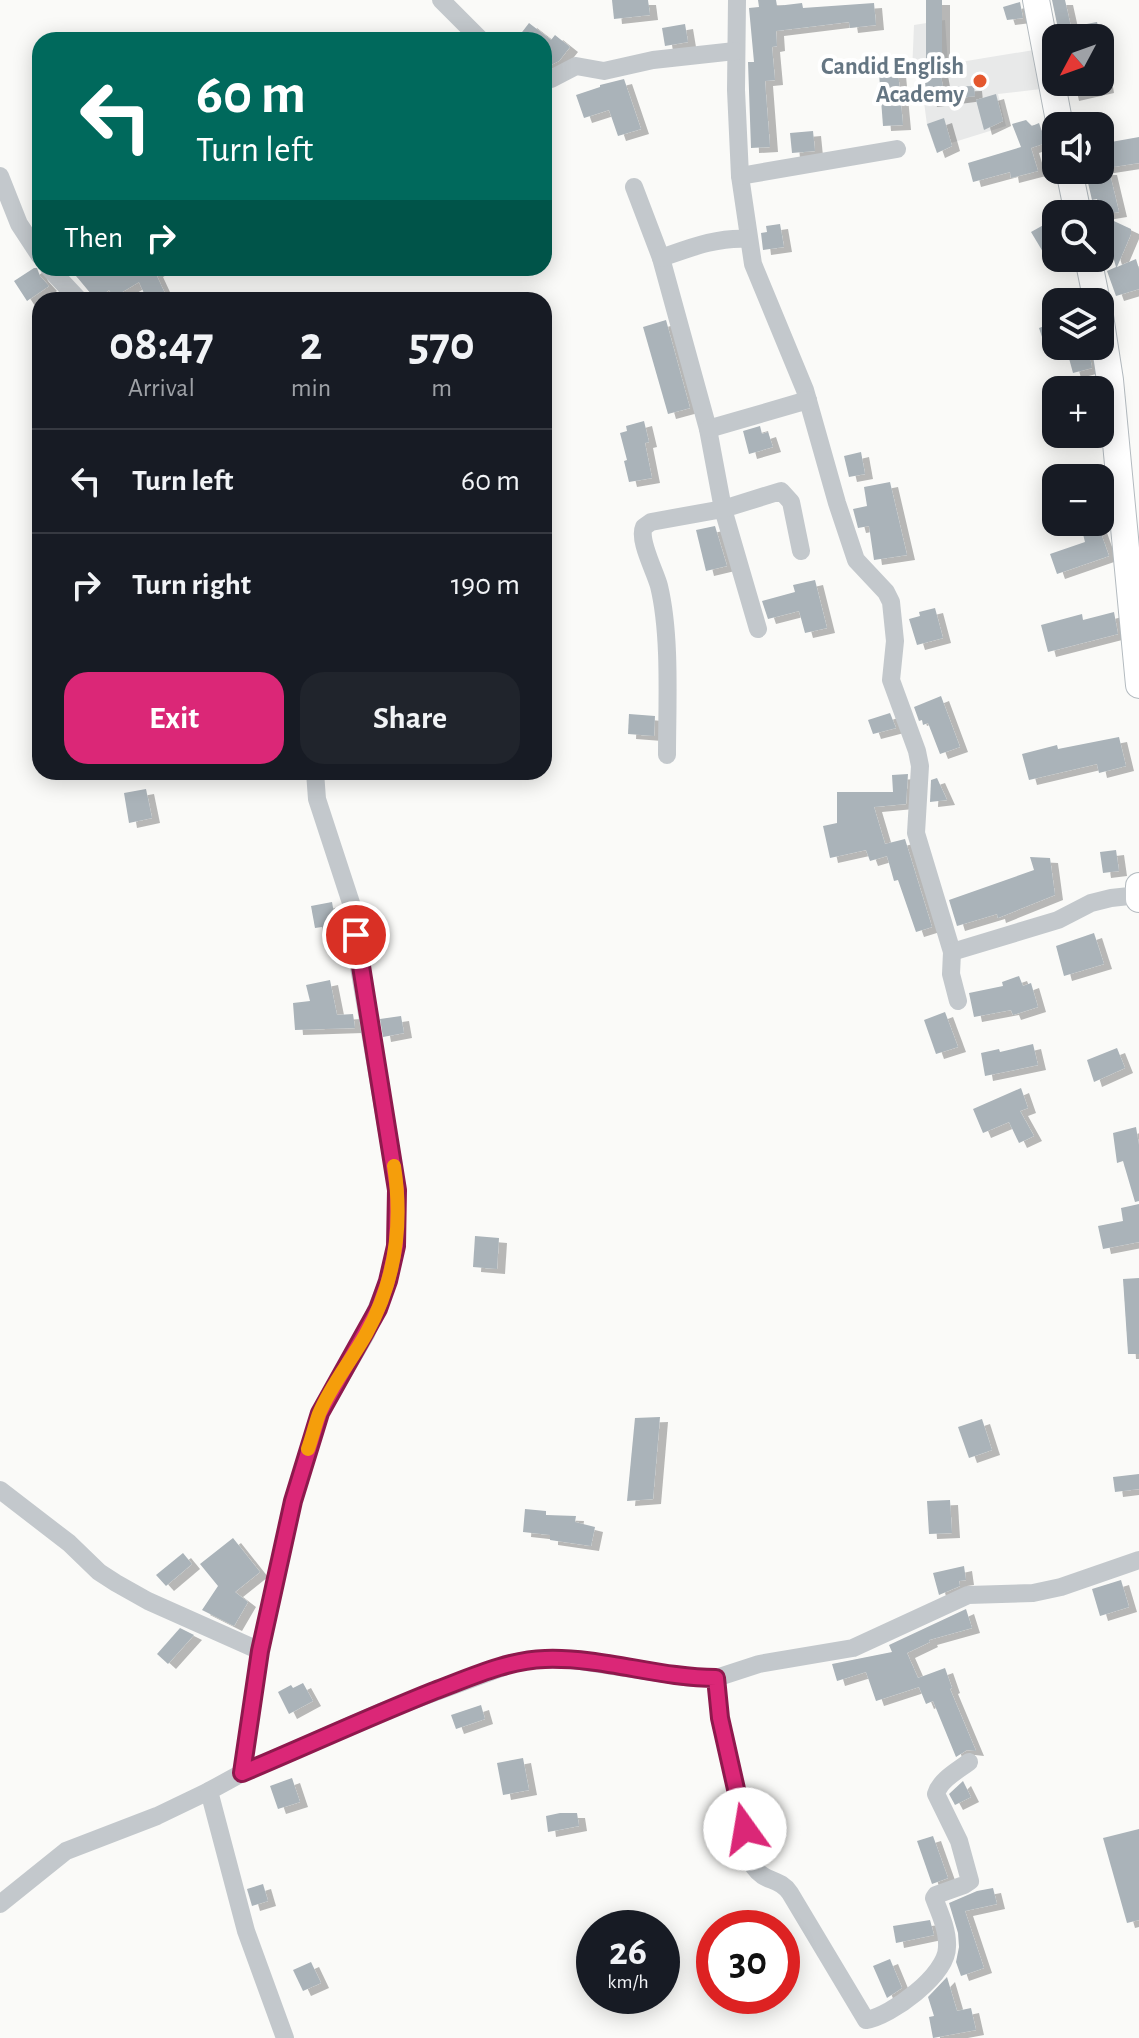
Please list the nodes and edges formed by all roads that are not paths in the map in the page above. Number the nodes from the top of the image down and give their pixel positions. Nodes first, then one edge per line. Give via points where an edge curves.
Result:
1 (441, 0) edge
2 (737, 0) edge
3 (1036, 0) edge
4 (473, 32) edge
5 (735, 51) junction
6 (552, 78) edge
7 (1057, 112) edge
8 (897, 149) dead end
9 (0, 176) edge
10 (740, 176) junction
11 (634, 187) dead end
12 (748, 239) junction
13 (32, 244) edge
14 (661, 258) junction
15 (56, 276) edge
16 (72, 292) edge
17 (1107, 360) edge
18 (808, 400) junction
19 (708, 429) junction
20 (723, 509) junction
21 (1133, 537) edge
22 (801, 551) dead end
23 (758, 629) dead end
24 (1139, 685) edge
25 (667, 755) dead end
26 (316, 780) edge
27 (1139, 886) edge
28 (1139, 897) edge
29 (952, 952) junction
30 (958, 1001) dead end
31 (0, 1490) edge
32 (1139, 1560) edge
33 (260, 1651) junction
34 (716, 1678) junction
35 (969, 1762) dead end
36 (242, 1773) junction
37 (209, 1791) junction
38 (0, 1904) edge
39 (285, 2038) edge

1 - 4 street
2 - 5 street
3 - 7 main road
5 - 6 street via 604,71 576,66
5 - 10 street
8 - 10 street
9 - 13 street
10 - 12 street
11 - 14 street
12 - 14 street via 711,241
12 - 18 street via 753,264
14 - 19 street
15 - 16 street
17 - 21 main road
18 - 19 street
18 - 29 street via 856,560 891,602 891,680 920,766 916,833
19 - 20 street
20 - 22 street via 781,491 791,502
20 - 23 street
20 - 25 street via 651,522 642,532 664,623
21 - 24 main road
26 - 33 street via 353,909 398,1219 391,1269 378,1309 320,1413 293,1501
27 - 28 main road
28 - 29 street via 1091,903 1058,920
29 - 30 street
31 - 33 street via 116,1583
32 - 34 street via 1033,1593 968,1595 853,1648 759,1664
33 - 36 street
34 - 35 street via 754,1867 764,1878 784,1884 866,2020 898,2008 943,1962 948,1947 934,1898 970,1881 959,1841 936,1794
34 - 36 street via 574,1660 517,1662 381,1712
36 - 37 street
37 - 38 street via 66,1851
37 - 39 street via 246,1931

